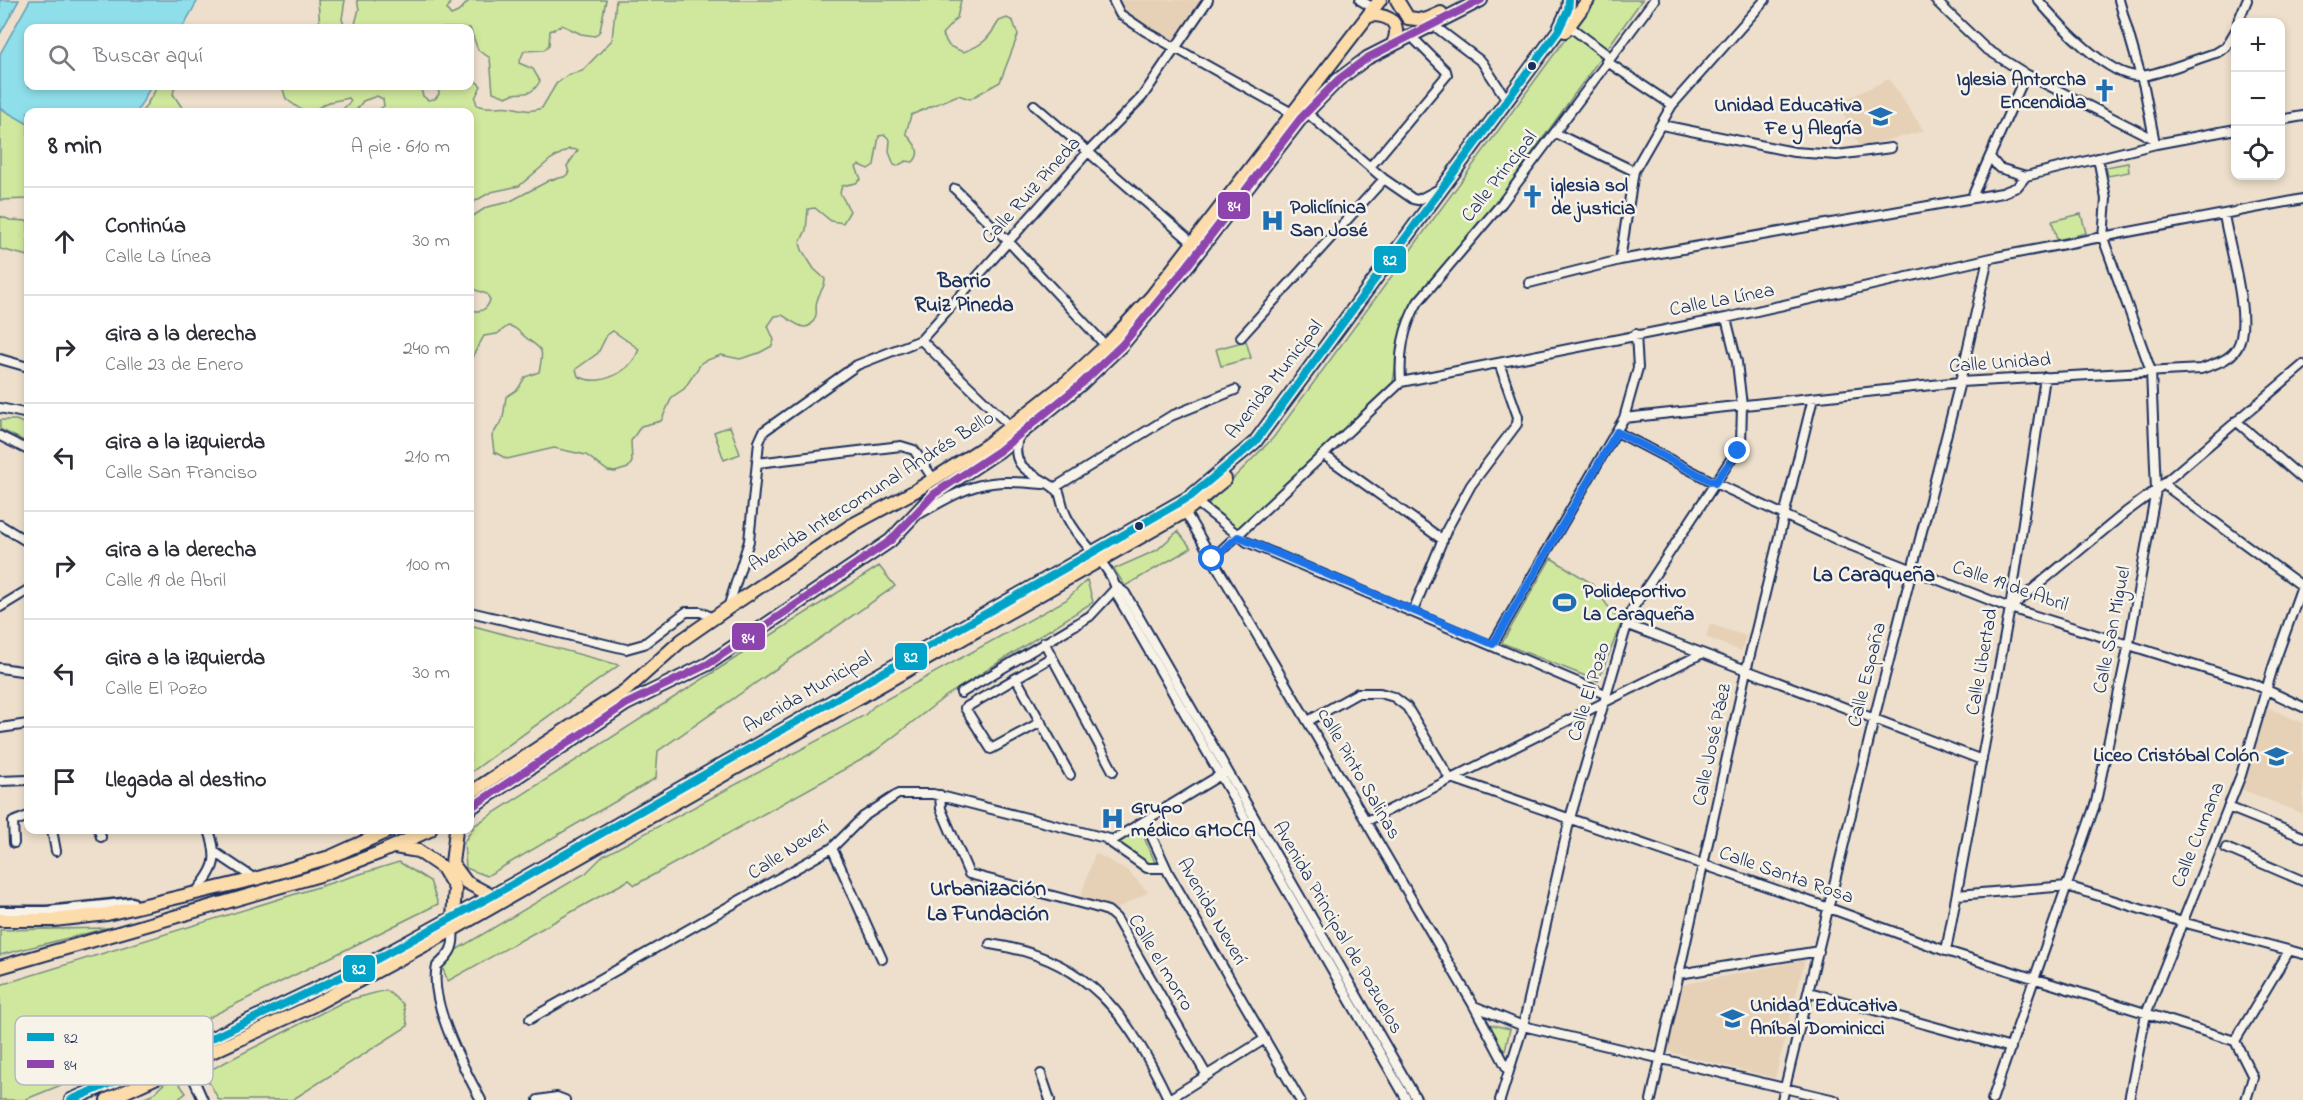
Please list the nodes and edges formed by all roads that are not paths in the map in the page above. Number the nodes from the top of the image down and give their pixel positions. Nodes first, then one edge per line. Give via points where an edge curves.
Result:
1 (1113, 0) edge
2 (1208, 0) edge
3 (1360, 0) edge
4 (1397, 0) edge
5 (1569, 0) edge
6 (1588, 0) edge
7 (1654, 0) edge
8 (1935, 0) edge
9 (2038, 0) edge
10 (2120, 0) edge
11 (2247, 0) edge
12 (1761, 1) edge
13 (1476, 2) edge
14 (1375, 8) edge
15 (2240, 18) edge
16 (1433, 25) junction
17 (1569, 26) junction
18 (1411, 36) junction
19 (2231, 38) edge
20 (1393, 44) junction
21 (1176, 49) junction
22 (1608, 59) junction
23 (2026, 74) junction
24 (2140, 76) junction
25 (1507, 100) junction
26 (1034, 105) dead end
27 (1672, 105) junction
28 (1306, 112) junction
29 (1292, 114) junction
30 (2303, 116) edge
31 (2285, 119) edge
32 (1662, 125) junction
33 (2231, 130) edge
34 (1555, 133) junction
35 (2155, 142) junction
36 (1891, 148) dead end
37 (1087, 153) junction
38 (1990, 157) junction
39 (2098, 158) junction
40 (1370, 167) junction
41 (1634, 171) junction
42 (2026, 176) junction
43 (1384, 179) junction
44 (1443, 186) junction
45 (955, 189) dead end
46 (1972, 197) junction
47 (2303, 199) edge
48 (2223, 215) junction
49 (2103, 238) junction
50 (1009, 242) junction
51 (1193, 243) junction
52 (1988, 259) junction
53 (1620, 260) junction
54 (1529, 284) dead end
55 (1373, 289) junction
56 (1726, 318) junction
57 (1636, 334) junction
58 (1240, 337) dead end
59 (921, 340) junction
60 (1106, 346) junction
61 (0, 358) edge
62 (1499, 363) junction
63 (2303, 365) edge
64 (24, 366) edge
65 (2151, 371) junction
66 (2045, 377) junction
67 (1401, 382) junction
68 (1960, 382) junction
69 (1235, 390) dead end
70 (1814, 398) junction
71 (1742, 406) junction
72 (0, 408) edge
73 (24, 413) edge
74 (1624, 418) junction
75 (2236, 421) junction
76 (1015, 431) junction
77 (1617, 432) junction
78 (0, 436) edge
79 (24, 448) edge
80 (1324, 455) junction
81 (757, 463) junction
82 (2303, 479) edge
83 (934, 480) junction
84 (1715, 483) junction
85 (2163, 484) junction
86 (1050, 486) junction
87 (2156, 490) junction
88 (1194, 500) junction
89 (1182, 508) junction
90 (915, 516) junction
91 (1785, 516) junction
92 (0, 525) edge
93 (1238, 537) junction
94 (24, 540) edge
95 (1443, 540) junction
96 (1098, 556) junction
97 (1212, 559) junction
98 (1912, 569) junction
99 (2302, 585) edge
100 (1117, 587) junction
101 (24, 592) edge
102 (0, 607) edge
103 (728, 608) junction
104 (2010, 608) junction
105 (1413, 611) junction
106 (474, 613) edge
107 (713, 618) junction
108 (1628, 626) junction
109 (1044, 642) junction
110 (2129, 643) junction
111 (1493, 644) junction
112 (1701, 654) junction
113 (1053, 657) junction
114 (0, 668) edge
115 (24, 671) edge
116 (1746, 671) junction
117 (1016, 678) junction
118 (2266, 690) junction
119 (961, 693) dead end
120 (1605, 694) junction
121 (1602, 705) junction
122 (2303, 707) edge
123 (1874, 719) junction
124 (1308, 721) junction
125 (1041, 722) junction
126 (24, 725) edge
127 (0, 728) edge
128 (1982, 760) junction
129 (1113, 771) dead end
130 (1223, 773) junction
131 (1070, 775) dead end
132 (1449, 777) junction
133 (24, 780) edge
134 (0, 781) edge
135 (474, 790) edge
136 (940, 795) junction
137 (474, 805) edge
138 (2228, 807) junction
139 (24, 818) edge
140 (1570, 818) junction
141 (1366, 820) junction
142 (1144, 822) junction
143 (53, 834) edge
144 (210, 834) edge
145 (381, 834) edge
146 (421, 834) edge
147 (456, 834) edge
148 (2303, 837) edge
149 (1107, 840) junction
150 (14, 843) dead end
151 (393, 847) junction
152 (832, 848) junction
153 (2226, 848) dead end
154 (56, 851) dead end
155 (216, 853) junction
156 (1704, 865) junction
157 (1166, 867) junction
158 (255, 879) junction
159 (2303, 881) edge
160 (2067, 886) junction
161 (188, 894) junction
162 (1957, 895) junction
163 (492, 896) junction
164 (1829, 908) junction
165 (0, 912) edge
166 (0, 920) edge
167 (2182, 922) junction
168 (453, 924) junction
169 (990, 944) dead end
170 (1819, 951) junction
171 (1946, 951) junction
172 (2289, 951) junction
173 (2303, 954) edge
174 (882, 959) dead end
175 (0, 967) edge
176 (1679, 974) junction
177 (2035, 981) junction
178 (1809, 992) junction
179 (1474, 1006) junction
180 (2146, 1014) junction
181 (530, 1019) dead end
182 (1369, 1025) junction
183 (1523, 1026) junction
184 (213, 1037) edge
185 (1265, 1039) junction
186 (2235, 1041) junction
187 (2011, 1048) junction
188 (213, 1052) edge
189 (1659, 1059) junction
190 (1508, 1070) junction
191 (1041, 1074) dead end
192 (1206, 1074) junction
193 (105, 1085) edge
194 (141, 1085) edge
195 (1785, 1087) junction
196 (1296, 1098) edge
197 (71, 1100) edge
198 (107, 1100) edge
199 (481, 1100) edge
200 (538, 1100) edge
201 (565, 1100) edge
202 (1050, 1100) edge
203 (1169, 1100) edge
204 (1407, 1100) edge
205 (1417, 1100) edge
206 (1500, 1100) edge
207 (1651, 1100) edge
208 (1782, 1100) edge
209 (1835, 1100) edge
210 (1992, 1100) edge
211 (2129, 1100) edge
212 (2247, 1100) edge

1 - 21 street via 1125,18
2 - 21 street, Calle Ruiz Pineda
3 - 14 street
4 - 13 highway via 1402,12 1415,20
5 - 25 highway, Avenida Municipal via 1558,31
6 - 17 highway, Avenida Municipal
7 - 22 street, Calle Principal
8 - 23 street via 1985,48
9 - 24 street via 2062,28 2109,66
10 - 24 street
11 - 15 street
12 - 27 street
13 - 16 highway, Avenida Intercomunal Andrés Bello
14 - 20 highway via 1394,22 1397,34
14 - 29 highway, Avenida Intercomunal Andrés Bello
16 - 18 highway, Avenida Intercomunal Andrés Bello
16 - 25 street via 1482,62
17 - 22 street
17 - 55 highway, Avenida Municipal
18 - 20 highway, Avenida Intercomunal Andrés Bello
18 - 40 street via 1447,75
19 - 24 street via 2226,47
20 - 28 highway, Avenida Intercomunal Andrés Bello via 1353,68
21 - 29 street
21 - 37 street, Calle Ruiz Pineda via 1142,97
22 - 27 street
22 - 34 street, Calle Principal
23 - 35 street
23 - 38 street
24 - 35 street
25 - 44 highway, Avenida Municipal
26 - 37 street
27 - 32 street
28 - 40 street
28 - 76 highway, Avenida Intercomunal Andrés Bello via 1122,345 1081,384
29 - 51 highway, Avenida Intercomunal Andrés Bello
30 - 31 street
32 - 36 street via 1794,152 1837,155
32 - 41 street
33 - 35 street
34 - 41 street
34 - 67 street, Calle Principal via 1408,318 1402,341
35 - 39 street
37 - 50 street, Calle Ruiz Pineda
37 - 51 street
38 - 42 street via 1999,168
38 - 46 street
39 - 42 street
39 - 49 street, Calle San Miguel via 2106,199
40 - 43 street
41 - 53 street
42 - 46 street via 2017,187 2002,193
43 - 44 street via 1418,200
43 - 58 street
44 - 55 highway, Avenida Municipal
45 - 50 street
46 - 53 street
47 - 48 street, Calle La Línea
48 - 49 street, Calle La Línea
48 - 65 street, Calle Unidad via 2242,315 2236,350 2224,361 2201,369
49 - 52 street, Calle La Línea
49 - 65 street, Calle San Miguel
50 - 59 street, Calle Ruiz Pineda
50 - 60 street
51 - 60 highway, Avenida Intercomunal Andrés Bello
52 - 56 street, Calle La Línea
52 - 68 street, Calle España
53 - 54 street
55 - 88 highway, Avenida Municipal via 1262,443
56 - 57 street, Calle La Línea
56 - 71 street, Calle El Pozo
57 - 62 street, Calle La Línea
57 - 74 street via 1638,368
59 - 76 street
59 - 81 street, Calle Ruiz Pineda via 857,365 774,423 759,442
60 - 76 highway, Avenida Intercomunal Andrés Bello
61 - 64 street
62 - 67 street, Calle La Línea
62 - 95 street via 1517,424 1471,484
63 - 75 street
65 - 66 street, Calle Unidad
65 - 87 street, Calle San Miguel
66 - 68 street, Calle Unidad
66 - 104 street, Calle Libertad
67 - 80 street
68 - 70 street, Calle Unidad
68 - 98 street, Calle España
69 - 86 street via 1172,416
70 - 71 street, Calle Unidad
70 - 91 street, Calle José Páez
71 - 74 street, Calle Unidad
71 - 84 street, Calle El Pozo via 1741,444
72 - 73 street
74 - 77 street
75 - 82 street
75 - 85 street
76 - 83 highway, Avenida Intercomunal Andrés Bello
76 - 86 street via 1018,459 1033,477
76 - 90 highway, Avenida Intercomunal Andrés Bello via 934,494
77 - 84 street, Calle 19 de Abril
77 - 111 street
78 - 79 street
80 - 93 street
80 - 95 street
81 - 83 street via 901,446 914,450
81 - 103 street, Calle Ruiz Pineda via 749,541
83 - 103 highway, Avenida Intercomunal Andrés Bello via 852,525
84 - 91 street, Calle 19 de Abril
84 - 108 street, Calle El Pozo via 1635,605
85 - 87 street
85 - 99 street
86 - 90 street via 991,481 973,485
86 - 96 street, Avenida Principal de Pozuelos via 1059,492 1068,520
87 - 104 street
87 - 110 street, Calle San Miguel
88 - 89 highway, Avenida Municipal
88 - 93 street
89 - 96 highway, Avenida Municipal
89 - 97 street, calle Pinto Salinas
90 - 137 highway, Avenida Intercomunal Andrés Bello via 890,541 708,664 626,704
91 - 98 street, Calle 19 de Abril
91 - 116 street, Calle José Páez
92 - 94 street
93 - 97 street
93 - 105 street
95 - 105 street
96 - 100 street, Avenida Principal de Pozuelos
96 - 163 highway, Avenida Municipal
96 - 168 highway, Avenida Municipal
97 - 124 street, calle Pinto Salinas
98 - 104 street, Calle 19 de Abril
98 - 123 street, Calle España
99 - 118 street, Calle Cumana
100 - 109 street via 1099,609
100 - 130 street, Avenida Principal de Pozuelos via 1125,593
101 - 102 street
103 - 107 highway, Avenida Intercomunal Andrés Bello
104 - 110 street, Calle 19 de Abril
104 - 128 street, Calle Libertad
105 - 111 street
106 - 107 street via 626,649 644,644 686,612 701,612
107 - 135 highway, Avenida Intercomunal Andrés Bello via 626,690
108 - 112 street
108 - 120 street, Calle El Pozo
109 - 113 street
109 - 119 street
110 - 118 street, Calle 19 de Abril
110 - 160 street, Calle San Miguel via 2096,802
111 - 120 street
112 - 116 street
112 - 121 street
113 - 117 street
113 - 129 street
114 - 115 street
116 - 123 street
116 - 156 street, Calle José Páez
117 - 125 street
117 - 125 street via 964,708 991,748
118 - 122 street, Calle 19 de Abril
118 - 138 street, Calle Cumana
120 - 121 street, Calle El Pozo
121 - 132 street
121 - 140 street, Calle El Pozo
123 - 128 street
123 - 164 street, Calle España
124 - 132 street via 1358,693 1394,697 1407,707
124 - 141 street, calle Pinto Salinas
125 - 131 street
126 - 127 street
128 - 162 street, Calle Libertad
130 - 142 street
130 - 182 street, Avenida Principal de Pozuelos
132 - 140 street, Calle Santa Rosa
132 - 141 street
133 - 134 street
136 - 149 street, Calle Neverí
136 - 152 street, Calle Neverí via 898,795 863,817
136 - 192 street, Calle el morro via 941,809 969,874 1102,909 1116,918
138 - 148 street
138 - 167 street, Calle Cumana
139 - 150 street via 13,822
140 - 156 street, Calle Santa Rosa
140 - 183 street, Calle El Pozo
141 - 179 street, calle Pinto Salinas
142 - 149 street
142 - 157 street, Avenida Neverí
143 - 154 street
144 - 155 street
145 - 158 highway via 330,857
146 - 151 highway
147 - 163 highway via 452,863 466,882
149 - 157 street, Calle Neverí via 1147,868
151 - 168 highway via 418,851 443,868 455,888
151 - 175 highway via 234,902
152 - 174 street
152 - 181 street, Calle Neverí
153 - 159 street
155 - 158 street
155 - 161 street via 206,880
156 - 164 street, Calle Santa Rosa
156 - 176 street, Calle José Páez
157 - 185 street, Avenida Neverí
158 - 161 highway
160 - 162 street
160 - 167 street
160 - 177 street, Calle San Miguel
161 - 165 main road via 81,910
161 - 166 highway via 107,914 54,920
162 - 171 street, Calle Libertad
163 - 168 highway, Avenida Municipal
164 - 170 street, Calle España
164 - 171 street, Calle Santa Rosa
167 - 172 street
167 - 180 street, Calle Cumana
168 - 184 highway, Avenida Municipal
168 - 188 highway, Avenida Municipal via 312,1006
168 - 199 street via 451,953 437,966 435,983 447,1025
169 - 203 street via 1059,963 1082,978 1130,1027
170 - 176 street
170 - 178 street, Calle España
171 - 177 street, Calle Santa Rosa
172 - 173 street
172 - 186 street
176 - 189 street, Calle José Páez
177 - 180 street, Calle Santa Rosa
177 - 187 street, Calle San Miguel
178 - 187 street
178 - 195 street, Calle España
179 - 183 street
179 - 190 street, calle Pinto Salinas
180 - 186 street, Calle Santa Rosa
180 - 211 street, Calle Cumana
182 - 204 street, Avenida Principal de Pozuelos
182 - 205 street, Avenida Principal de Pozuelos
183 - 189 street
183 - 190 street, Calle El Pozo
185 - 192 street
185 - 196 street, Avenida Neverí
186 - 212 street via 2253,1077
187 - 210 street, Calle San Miguel
189 - 195 street
189 - 207 street, Calle José Páez
190 - 206 street, Calle El Pozo
191 - 202 street
192 - 203 street
193 - 197 highway, Avenida Municipal
194 - 198 highway, Avenida Municipal
195 - 208 street, Calle España
195 - 209 street
200 - 201 street

